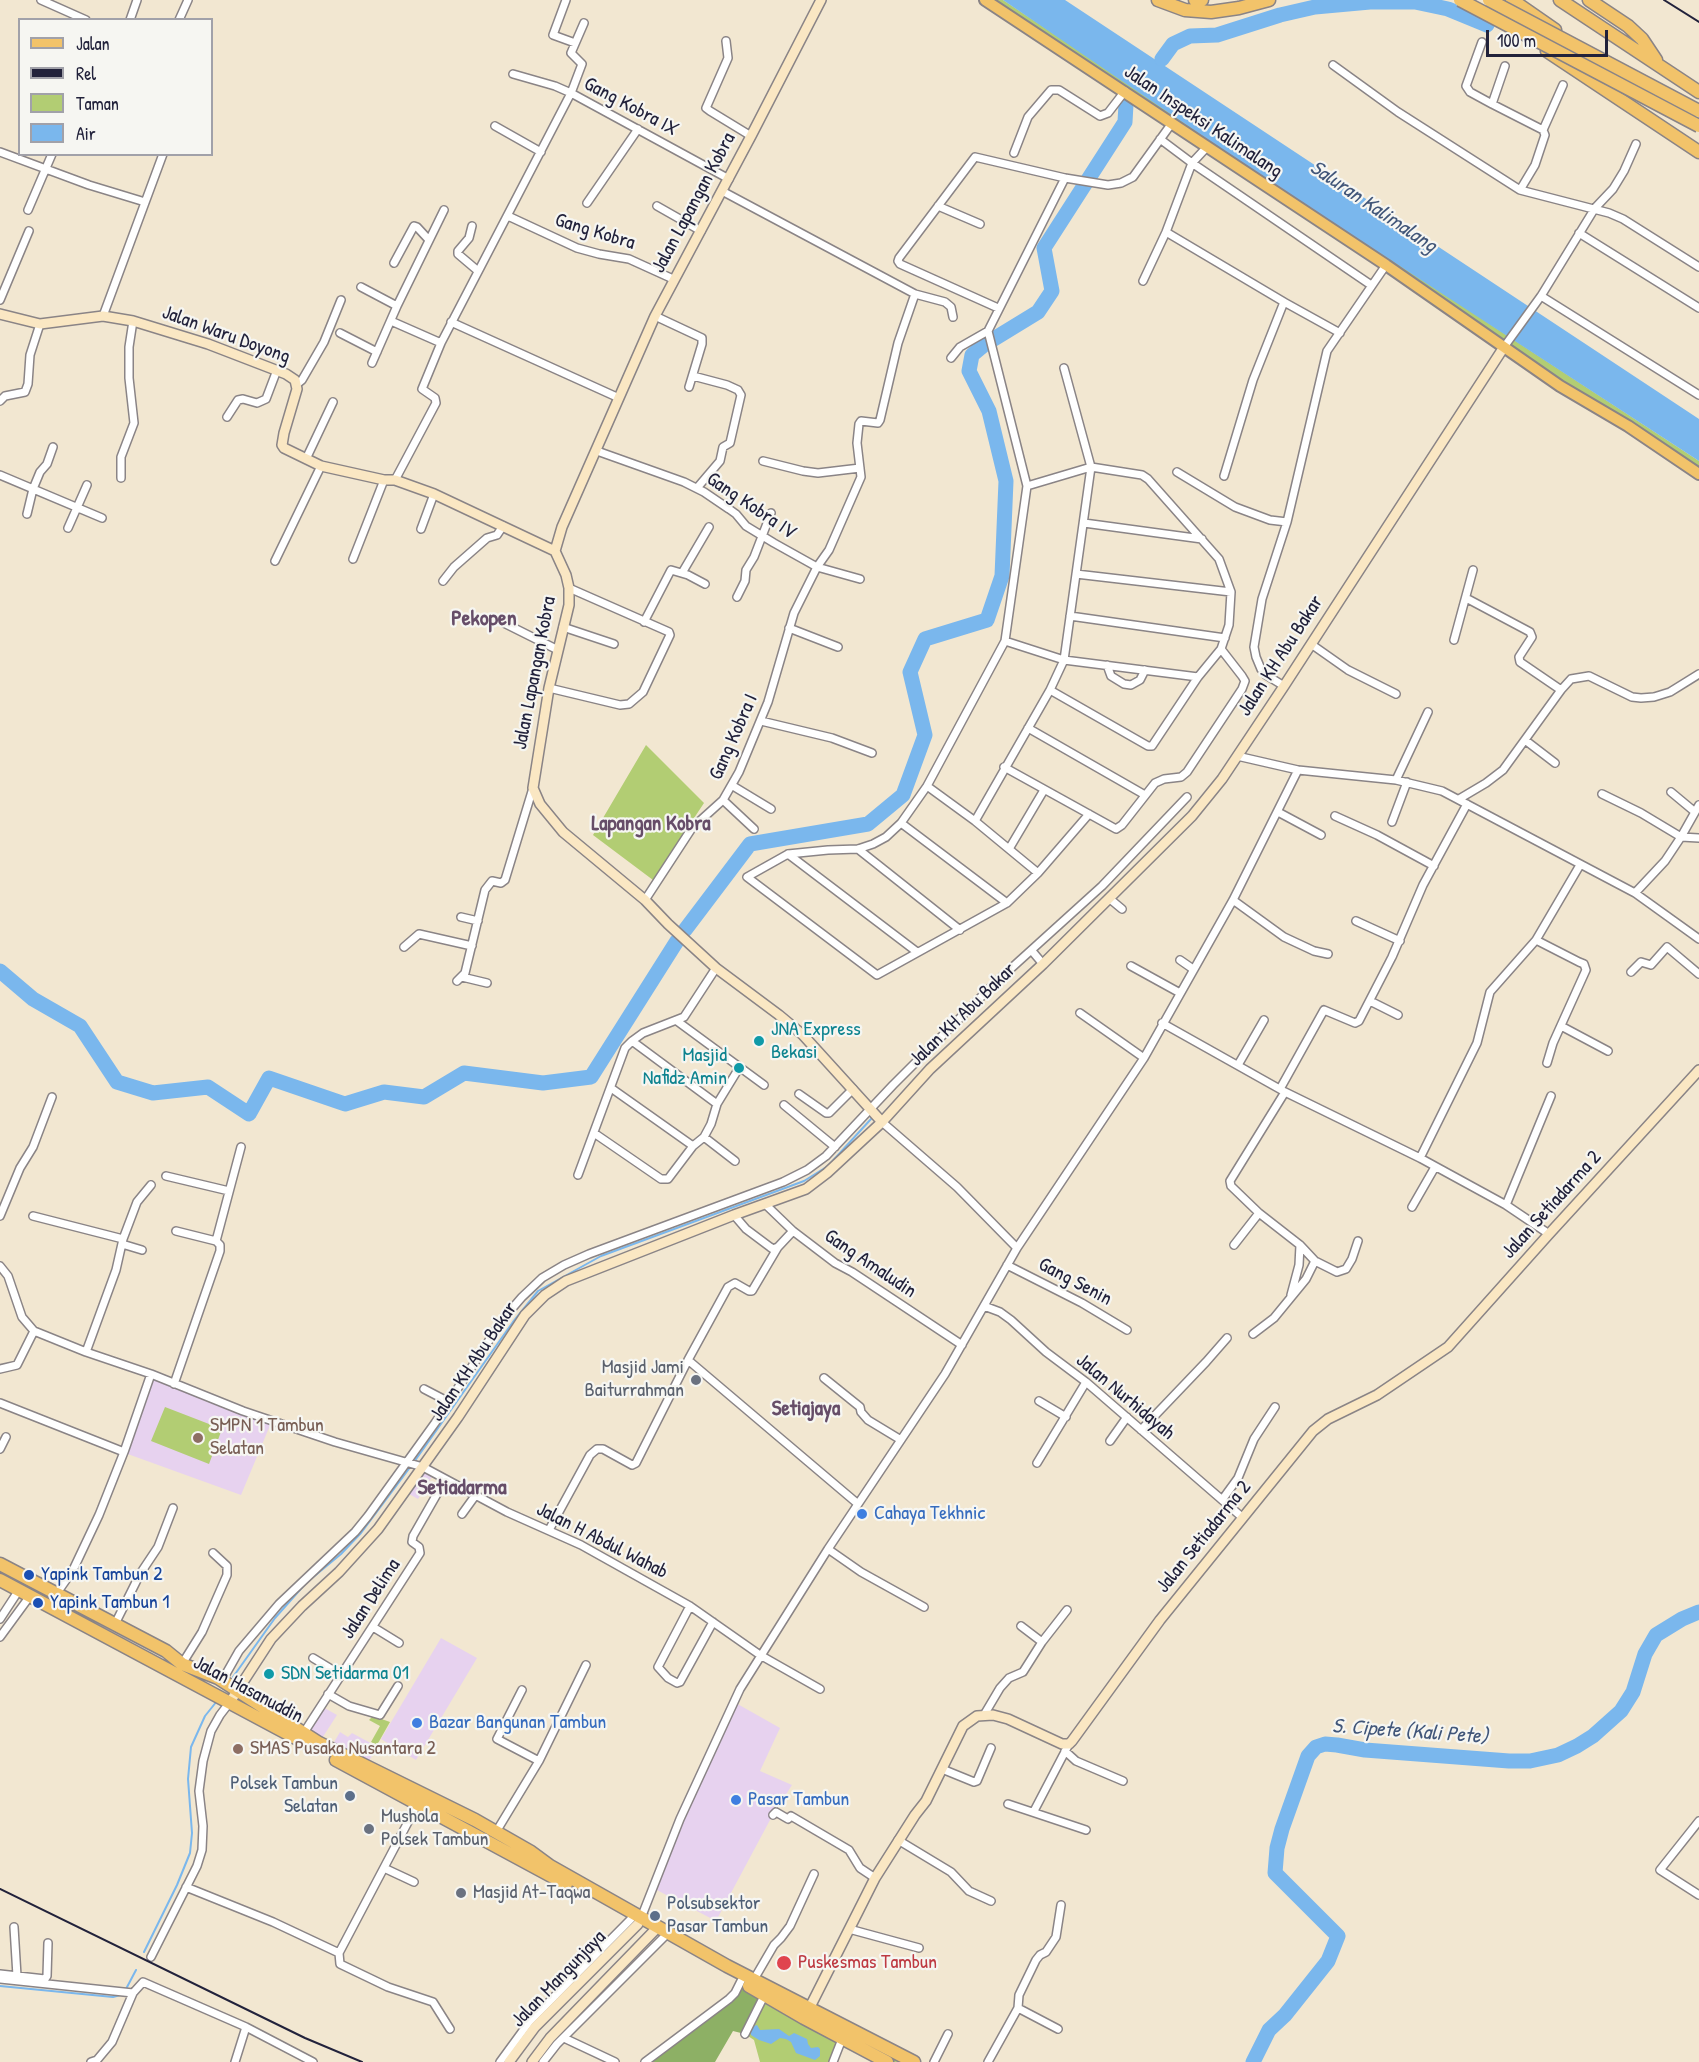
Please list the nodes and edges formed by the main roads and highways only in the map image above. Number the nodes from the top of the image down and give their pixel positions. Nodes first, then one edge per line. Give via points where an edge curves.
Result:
1 (985, 0) edge
2 (1158, 0) edge
3 (1195, 0) edge
4 (1202, 0) edge
5 (1269, 0) edge
6 (1454, 0) edge
7 (1460, 0) edge
8 (1489, 0) edge
9 (1512, 0) edge
10 (1560, 0) edge
11 (1589, 0) edge
12 (1659, 65) junction
13 (1699, 92) edge
14 (1699, 111) edge
15 (1699, 128) edge
16 (1699, 152) edge
17 (1699, 474) edge
18 (0, 1564) edge
19 (0, 1580) edge
20 (355, 1766) junction
21 (457, 1811) junction
22 (449, 1822) junction
23 (637, 1920) junction
24 (747, 1981) junction
25 (887, 2062) edge
26 (914, 2062) edge

1 - 17 main road, Jalan Inspeksi Kalimalang via 1506,344 1560,386
2 - 5 highway via 1185,10 1211,12
3 - 4 highway
6 - 16 highway via 1521,34
7 - 15 highway, bridge
8 - 14 highway, bridge
9 - 15 highway
10 - 12 highway
11 - 12 highway via 1628,26
12 - 13 highway
18 - 20 highway, Jalan Hasanuddin via 166,1651 182,1664 222,1681
19 - 20 highway, Jalan Hasanuddin
20 - 21 highway, Jalan Hasanuddin
20 - 22 highway, Jalan Hasanuddin
21 - 22 highway
21 - 23 highway, Jalan Hasanuddin
22 - 23 highway, Jalan Hasanuddin
23 - 24 highway, Jalan Hasanuddin
23 - 24 highway, Jalan Hasanuddin via 653,1923
24 - 25 highway, Jalan Hasanuddin via 764,1996
24 - 26 highway, Jalan Hasanuddin

